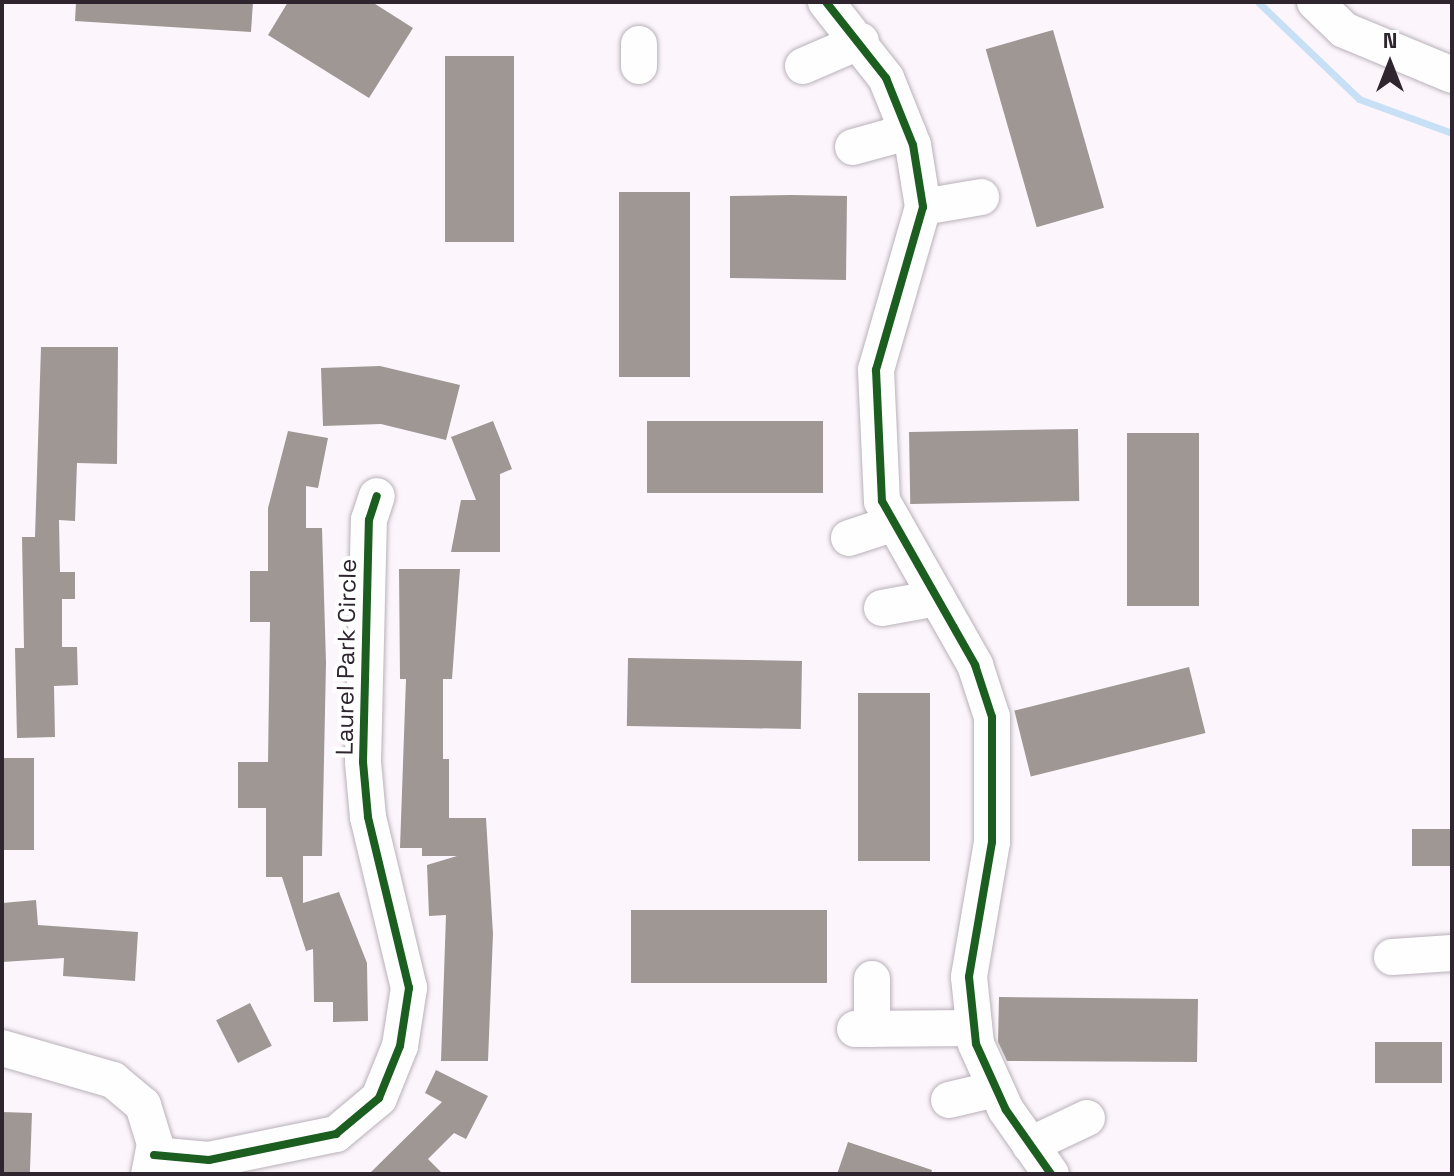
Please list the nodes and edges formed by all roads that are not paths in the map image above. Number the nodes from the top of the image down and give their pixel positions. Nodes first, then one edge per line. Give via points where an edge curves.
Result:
1 (826, 2) edge
2 (1316, 4) edge
3 (861, 41) junction
4 (803, 66) dead end
5 (1452, 75) edge
6 (908, 132) junction
7 (853, 147) dead end
8 (981, 197) dead end
9 (923, 207) junction
10 (377, 496) dead end
11 (895, 523) junction
12 (849, 538) dead end
13 (937, 598) junction
14 (882, 608) dead end
15 (1452, 953) edge
16 (1392, 957) dead end
17 (872, 979) dead end
18 (974, 1028) junction
19 (2, 1048) edge
20 (996, 1089) junction
21 (949, 1100) dead end
22 (1087, 1118) dead end
23 (1030, 1145) junction
24 (152, 1164) edge
25 (1051, 1174) edge

1 - 3 street
2 - 5 street via 1344,30
3 - 4 street
3 - 6 street via 886,78
6 - 7 street
6 - 9 street
8 - 9 street
9 - 11 street via 876,370 882,501
10 - 24 street, Laurel Park Circle via 369,520 363,762 368,817 409,988 400,1046 379,1098 336,1134 209,1160
11 - 12 street
11 - 13 street
13 - 14 street
13 - 18 street via 975,665 992,717 1005,846 969,977
15 - 16 street
17 - 18 street via 863,1029
18 - 20 street
19 - 24 street via 113,1080 143,1105
20 - 21 street
20 - 23 street
22 - 23 street
23 - 25 street

